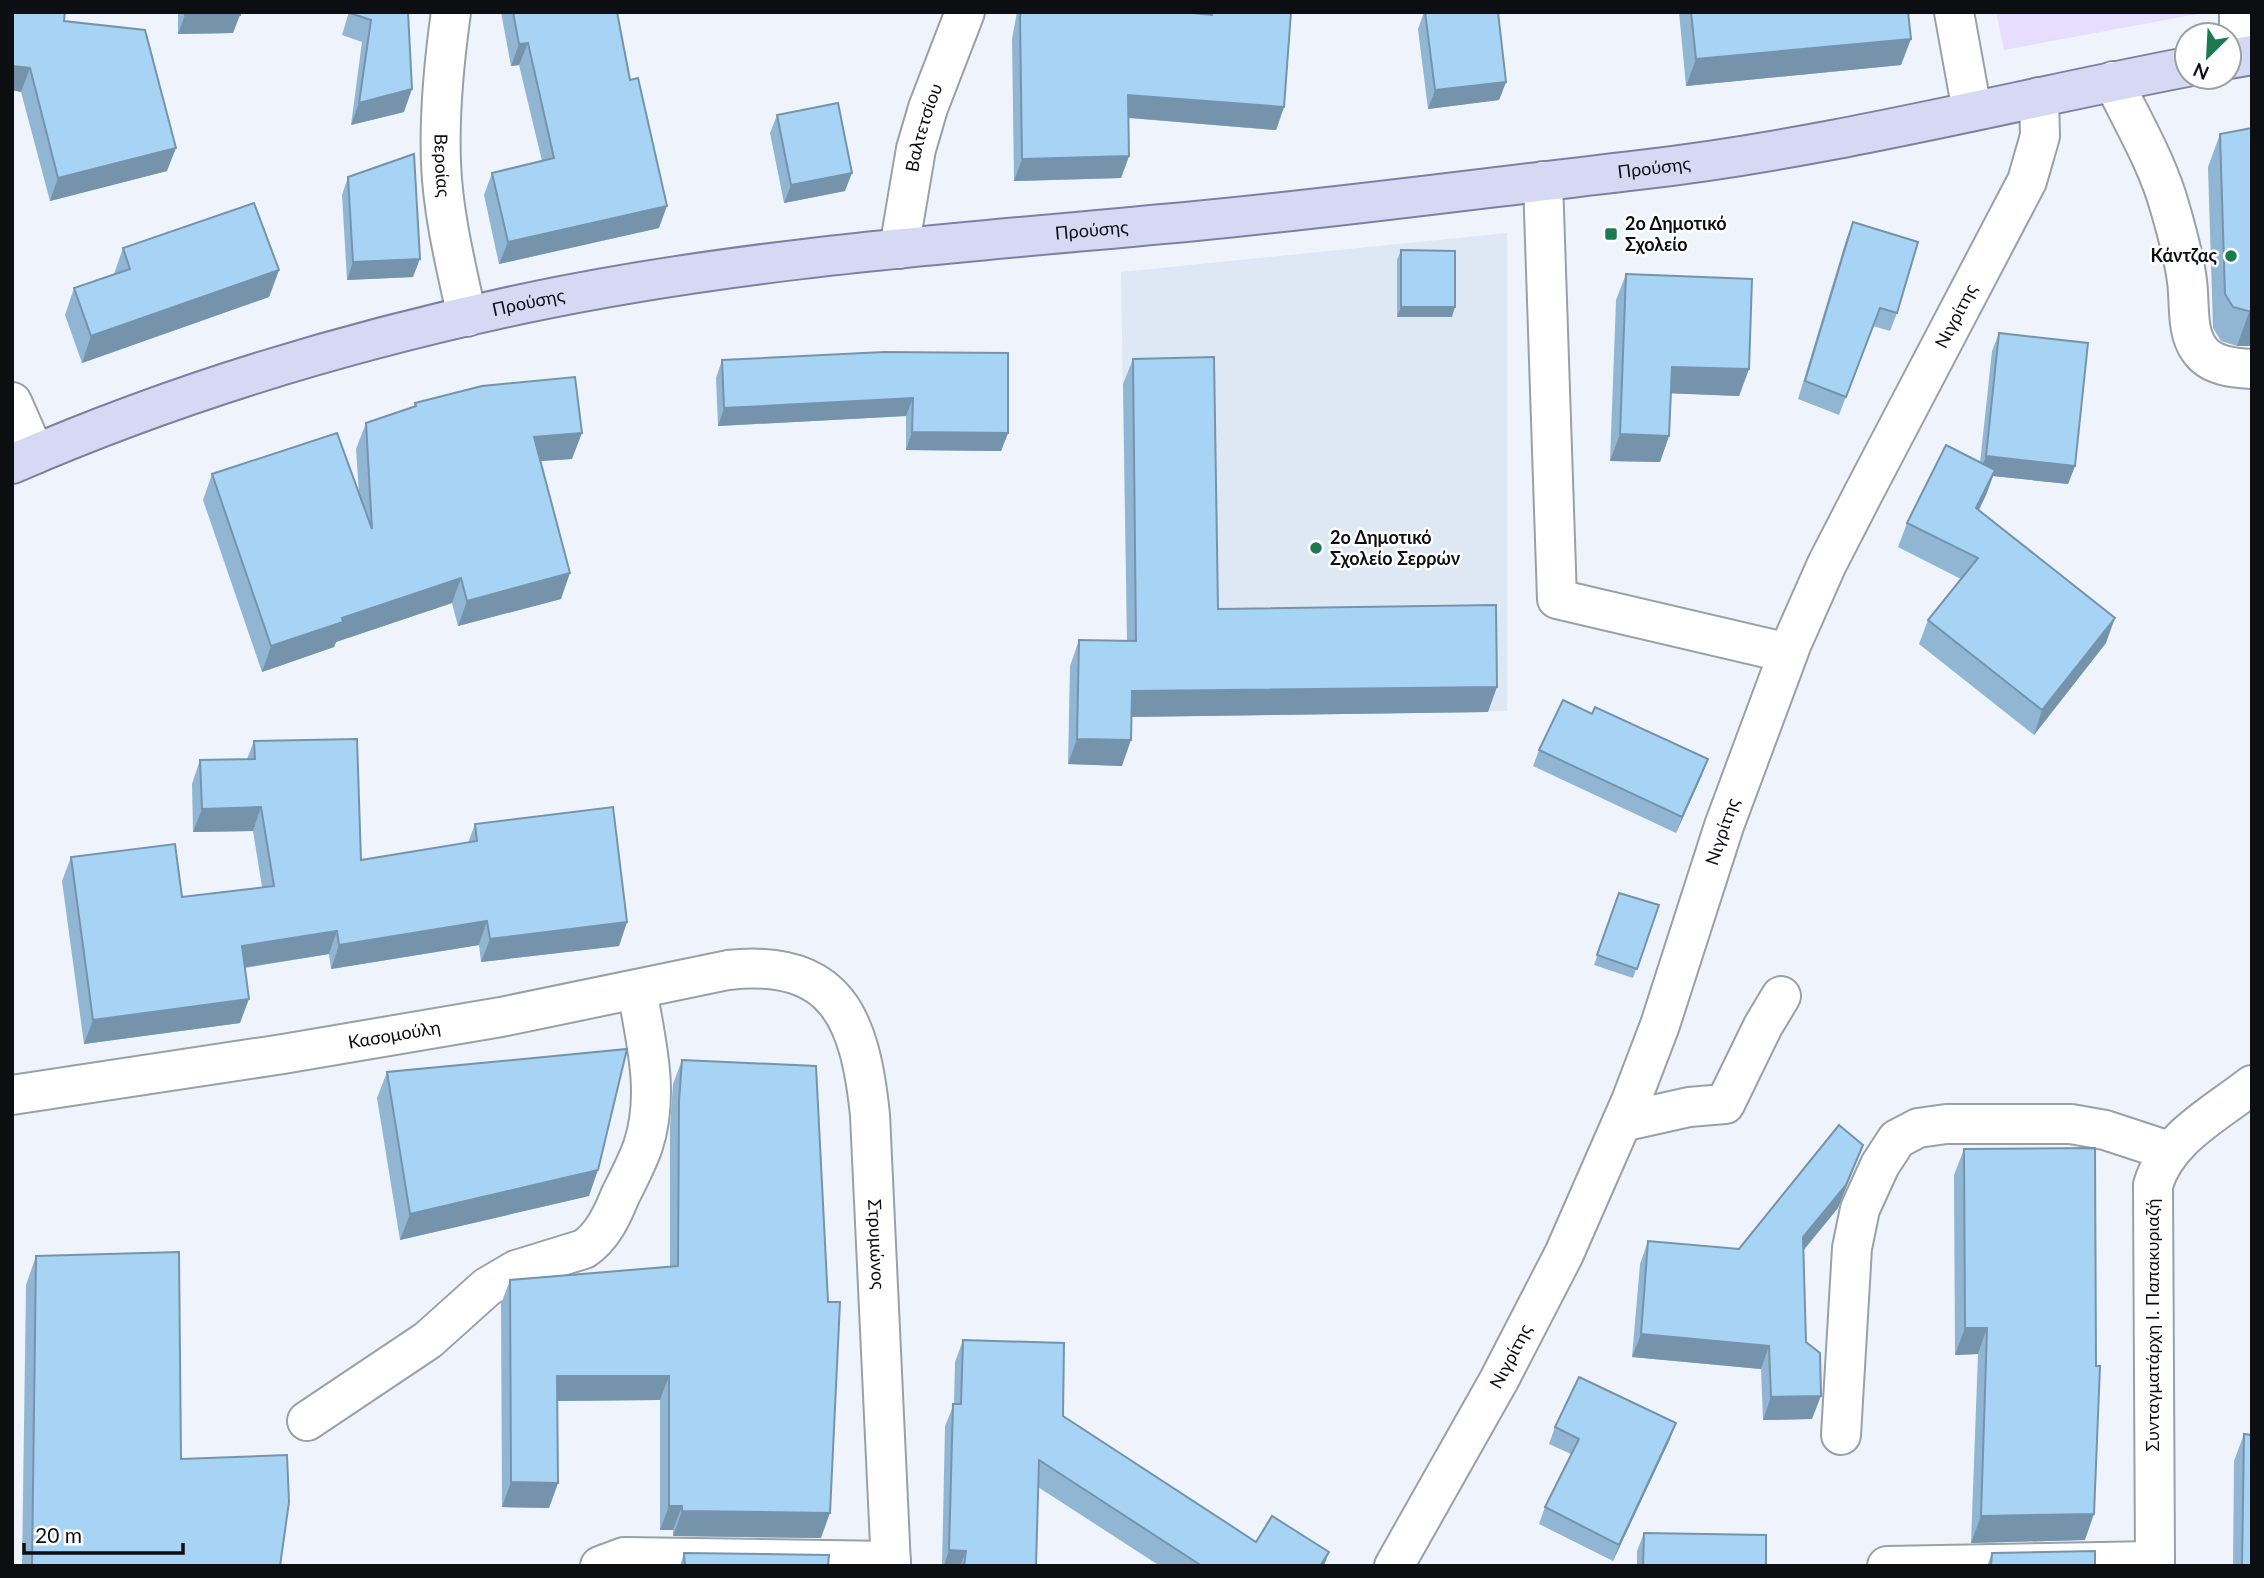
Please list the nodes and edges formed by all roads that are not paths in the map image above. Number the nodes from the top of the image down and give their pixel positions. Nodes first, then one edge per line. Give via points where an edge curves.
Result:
1 (451, 12) edge
2 (965, 12) edge
3 (1954, 12) edge
4 (2173, 70) edge
5 (2113, 81) junction
6 (2039, 97) junction
7 (1972, 111) junction
8 (1543, 181) junction
9 (899, 249) junction
10 (467, 317) junction
11 (2252, 369) edge
12 (12, 402) edge
13 (24, 459) edge
14 (1788, 653) junction
15 (774, 969) joint
16 (637, 990) junction
17 (1782, 996) dead end
18 (2252, 1085) edge
19 (12, 1095) edge
20 (1622, 1122) junction
21 (2169, 1152) junction
22 (307, 1421) dead end
23 (1841, 1435) dead end
24 (891, 1563) edge
25 (2155, 1564) edge
26 (600, 1566) edge
27 (1394, 1566) edge
28 (1887, 1566) edge

1 - 10 street, Βεροίας via 443,65 441,163 451,248
2 - 9 street, Βαλτετσίου via 916,149
3 - 7 street
4 - 5 main road, Προύσης
5 - 6 main road, Προύσης
5 - 11 street via 2170,205 2197,347 2217,364
6 - 7 main road, Προύσης
6 - 14 street, Νιγρίτης via 2040,135 2027,181 1833,552
7 - 8 main road, Προύσης via 1691,164
8 - 9 main road, Προύσης
8 - 14 street via 1557,598
9 - 10 main road, Προύσης via 711,272
10 - 13 main road, Προύσης via 220,386
12 - 13 street
14 - 20 street, Νιγρίτης
15 - 16 street, Κασομούλη via 727,970
15 - 24 street, Στρυμώνος via 808,978 830,995 849,1023 863,1060 870,1115
16 - 19 street, Κασομούλη via 283,1054
16 - 22 street via 652,1072 651,1108 643,1146 603,1230 584,1249 516,1270 487,1287 428,1340
17 - 20 street via 1725,1104
18 - 21 street, Συνταγματάρχη Ι. Παπακυριαζή
20 - 27 street, Νιγρίτης via 1552,1277
21 - 23 street via 2105,1129 2071,1124 1946,1124 1918,1128 1897,1139 1860,1209 1852,1248
21 - 25 street, Συνταγματάρχη Ι. Παπακυριαζή via 2156,1175 2152,1195
24 - 26 street via 624,1557
25 - 28 street

